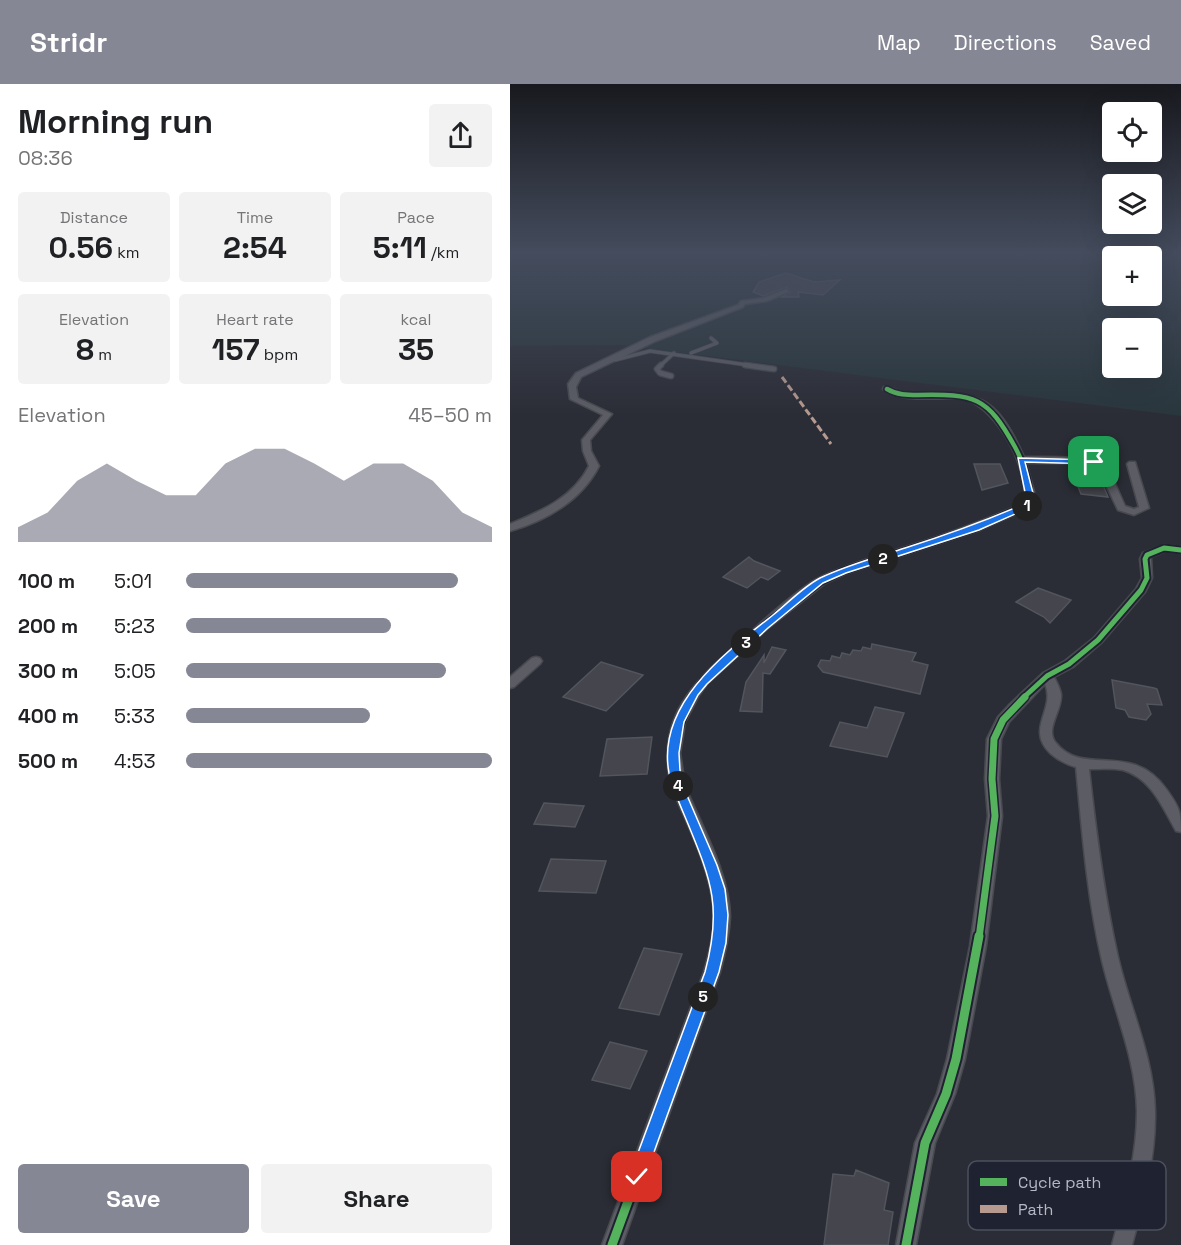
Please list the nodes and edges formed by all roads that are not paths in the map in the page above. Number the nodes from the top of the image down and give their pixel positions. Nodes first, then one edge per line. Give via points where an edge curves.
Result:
1 (741, 306) edge
2 (711, 338) dead end
3 (674, 353) junction
4 (682, 354) junction
5 (594, 367) junction
6 (774, 369) dead end
7 (671, 376) dead end
8 (887, 389) dead end
9 (1021, 460) junction
10 (1132, 464) dead end
11 (510, 528) edge
12 (1181, 550) edge
13 (536, 661) dead end
14 (1047, 676) junction
15 (510, 684) edge
16 (1082, 764) junction
17 (1181, 827) edge
18 (1141, 1161) edge
19 (1125, 1230) edge
20 (612, 1245) edge
21 (906, 1245) edge
22 (1122, 1245) edge

1 - 5 street via 653,339
2 - 4 lane via 717,343 697,353
3 - 4 lane
3 - 5 lane via 642,351
3 - 7 lane via 657,369
4 - 6 lane
5 - 11 street via 582,372 571,384 574,399 608,414 586,440 594,466 589,478 571,496
8 - 9 street via 902,395 953,394 983,402 1000,419
9 - 10 street via 1099,464 1121,508 1134,512 1144,508
9 - 20 street via 1030,497 1028,505 976,528 820,582 704,681 685,708 675,738 674,770 719,889 720,943
12 - 14 street via 1164,548 1147,555 1147,578 1141,590 1098,640
13 - 15 street
14 - 16 street via 1055,696 1047,719 1047,741 1062,756
14 - 21 street via 1003,720 994,739 995,816 978,946 956,1059 925,1143
16 - 17 street via 1122,764 1141,772 1158,788
16 - 18 street via 1093,866 1110,959 1141,1069
19 - 22 street

